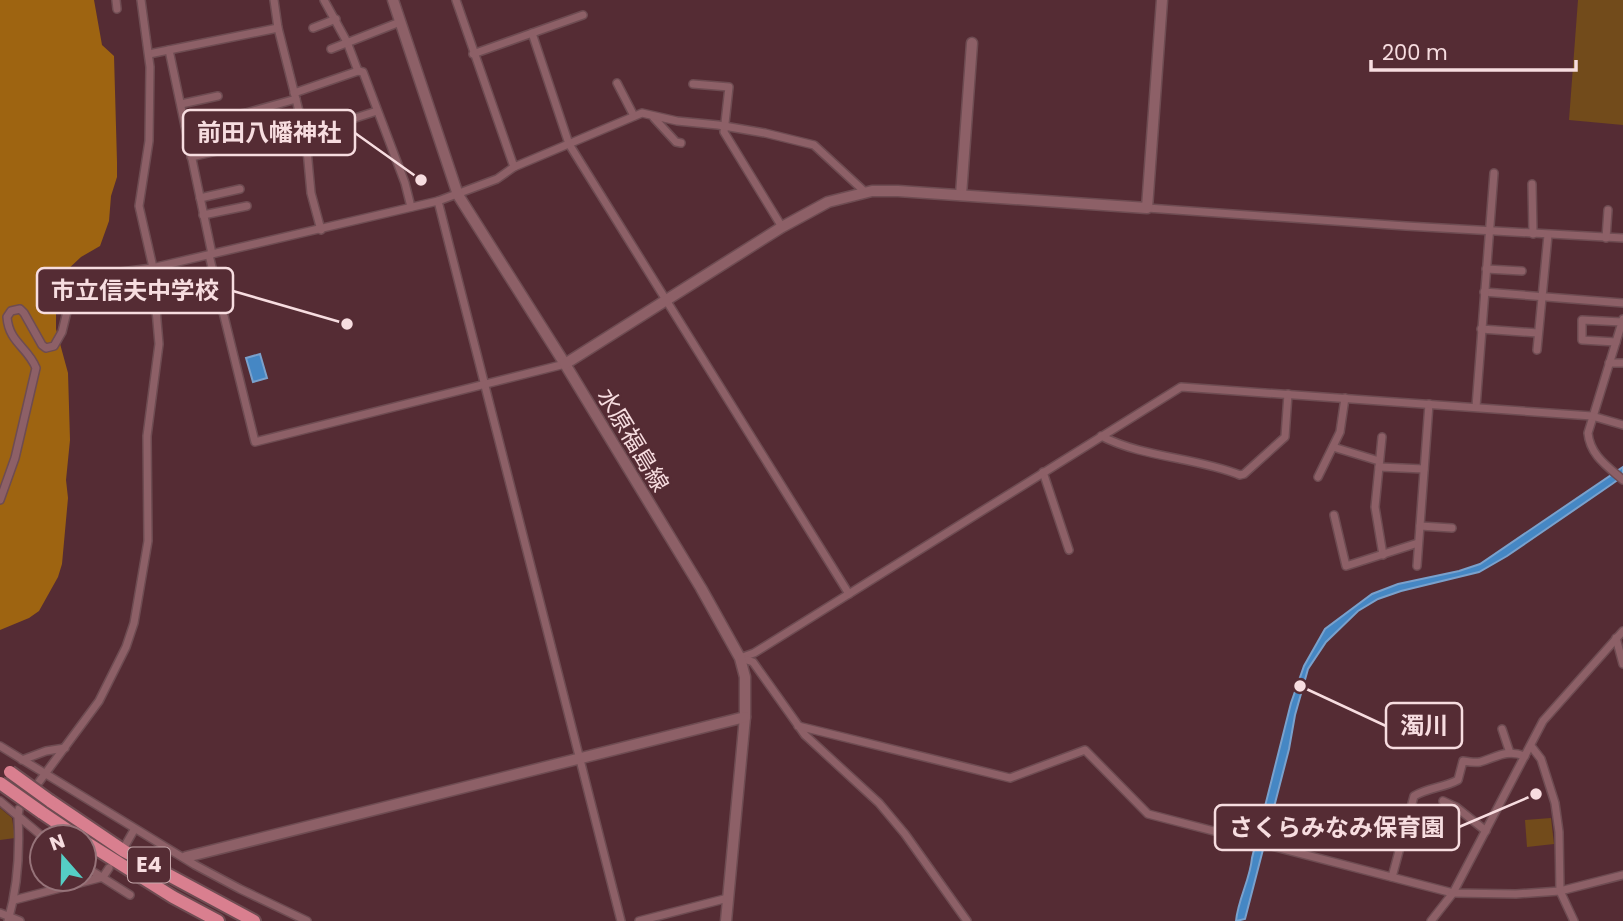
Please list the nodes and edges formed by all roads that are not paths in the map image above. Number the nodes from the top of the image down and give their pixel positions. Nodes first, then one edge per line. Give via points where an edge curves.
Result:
1 (116, 0) edge
2 (141, 0) edge
3 (274, 0) edge
4 (324, 0) edge
5 (393, 0) edge
6 (456, 0) edge
7 (1162, 0) edge
8 (117, 9) dead end
9 (583, 15) dead end
10 (336, 19) junction
11 (400, 22) junction
12 (278, 28) junction
13 (313, 28) dead end
14 (532, 33) junction
15 (347, 42) junction
16 (972, 43) dead end
17 (331, 49) dead end
18 (169, 50) junction
19 (149, 54) junction
20 (473, 54) junction
21 (358, 71) junction
22 (617, 83) dead end
23 (693, 84) dead end
24 (218, 96) dead end
25 (295, 96) junction
26 (181, 104) junction
27 (377, 111) junction
28 (634, 116) junction
29 (301, 117) junction
30 (654, 117) junction
31 (349, 120) dead end
32 (282, 123) dead end
33 (185, 126) junction
34 (724, 126) junction
35 (569, 144) junction
36 (681, 144) dead end
37 (239, 146) dead end
38 (191, 156) junction
39 (514, 167) junction
40 (1494, 173) dead end
41 (1532, 184) dead end
42 (240, 189) dead end
43 (865, 192) junction
44 (458, 195) junction
45 (961, 195) junction
46 (200, 198) junction
47 (438, 201) junction
48 (247, 206) dead end
49 (411, 207) junction
50 (1147, 208) junction
51 (1608, 210) dead end
52 (203, 215) junction
53 (782, 227) junction
54 (321, 230) junction
55 (1489, 231) junction
56 (1533, 234) junction
57 (1548, 235) junction
58 (1606, 238) junction
59 (1623, 239) edge
60 (210, 255) junction
61 (152, 268) junction
62 (1486, 270) junction
63 (1522, 271) dead end
64 (1484, 292) junction
65 (1542, 296) junction
66 (665, 299) junction
67 (1623, 303) edge
68 (1622, 320) edge
69 (1481, 329) junction
70 (1538, 332) junction
71 (1616, 342) junction
72 (1537, 350) dead end
73 (1609, 363) junction
74 (1623, 363) edge
75 (565, 364) junction
76 (484, 385) junction
77 (1289, 394) junction
78 (1345, 398) junction
79 (1430, 404) junction
80 (1476, 407) junction
81 (1592, 416) junction
82 (1623, 425) edge
83 (1101, 436) junction
84 (1382, 437) dead end
85 (1333, 447) junction
86 (1379, 464) junction
87 (1424, 469) junction
88 (1043, 472) junction
89 (1318, 477) dead end
90 (1623, 480) edge
91 (0, 500) edge
92 (1334, 515) dead end
93 (1420, 526) junction
94 (1452, 528) dead end
95 (1418, 544) junction
96 (1069, 550) dead end
97 (1383, 555) junction
98 (1417, 566) dead end
99 (849, 594) junction
100 (1623, 631) edge
101 (1616, 638) junction
102 (740, 658) junction
103 (1623, 664) edge
104 (745, 717) junction
105 (798, 726) junction
106 (1502, 729) dead end
107 (0, 746) edge
108 (1531, 746) junction
109 (65, 748) junction
110 (1510, 753) junction
111 (1525, 756) junction
112 (578, 758) junction
113 (22, 760) junction
114 (5, 768) edge
115 (45, 775) junction
116 (39, 782) dead end
117 (0, 783) edge
118 (0, 801) edge
119 (1443, 802) dead end
120 (18, 813) junction
121 (28, 823) edge
122 (57, 823) edge
123 (134, 830) junction
124 (1486, 831) junction
125 (126, 844) dead end
126 (98, 850) edge
127 (186, 857) junction
128 (109, 868) dead end
129 (98, 874) edge
130 (1623, 875) edge
131 (103, 877) junction
132 (1392, 877) junction
133 (1560, 891) junction
134 (1453, 893) junction
135 (131, 895) dead end
136 (728, 898) junction
137 (14, 900) junction
138 (0, 913) edge
139 (9, 918) edge
140 (20, 921) edge
141 (218, 921) edge
142 (254, 921) edge
143 (307, 921) edge
144 (621, 921) edge
145 (639, 921) edge
146 (726, 921) edge
147 (967, 921) edge
148 (1431, 921) edge
149 (1574, 921) edge

1 - 8 street
2 - 19 street
3 - 12 street
4 - 10 street
5 - 11 street, 水原福島線
6 - 20 street
7 - 50 street
9 - 14 street
10 - 13 street
10 - 15 street
11 - 15 street
11 - 44 street, 水原福島線
12 - 18 street
12 - 25 street
14 - 20 street
14 - 35 street
15 - 17 street
15 - 21 street
16 - 45 street
18 - 19 street
18 - 26 street
19 - 61 street via 149,141 139,206
20 - 39 street
21 - 25 street
21 - 27 street via 363,72
22 - 28 street
23 - 34 street via 729,87
24 - 26 street
25 - 29 street
25 - 33 street via 246,113
26 - 33 street
27 - 31 street
27 - 49 street
28 - 30 street
28 - 35 street
29 - 32 street
29 - 54 street
30 - 34 street
30 - 36 street
33 - 38 street
34 - 43 street via 814,145
34 - 53 street
35 - 39 street
35 - 66 street
37 - 38 street
38 - 46 street
39 - 44 street
40 - 55 street
41 - 56 street
42 - 46 street
43 - 45 street
43 - 53 street via 828,202
44 - 47 street
44 - 75 street, 水原福島線
45 - 50 street
46 - 52 street
47 - 49 street
47 - 76 street
48 - 52 street
49 - 54 street
50 - 55 street
51 - 58 street
52 - 60 street
53 - 66 street
54 - 60 street
55 - 56 street
55 - 62 street
56 - 57 street
57 - 58 street
57 - 65 street
58 - 59 street
60 - 61 street
60 - 76 street via 255,442
61 - 91 street via 78,279 62,332 50,347 42,345 20,309 8,314 15,342 36,368
61 - 109 street via 159,344 146,436 148,541 134,623 99,701
62 - 63 street
62 - 64 street
64 - 65 street
64 - 69 street
65 - 67 street
65 - 70 street
66 - 75 street
66 - 99 street
68 - 71 street
68 - 71 street via 1582,320 1582,340
69 - 70 street
69 - 80 street
70 - 72 street
71 - 73 street
73 - 74 street
73 - 81 street
75 - 76 street
75 - 102 street, 水原福島線
76 - 112 street
77 - 78 street
77 - 83 street via 1181,387
77 - 83 street via 1285,437 1240,475
78 - 79 street
78 - 85 street via 1343,421
79 - 80 street
79 - 87 street
80 - 81 street
81 - 82 street
81 - 90 street via 1589,444
83 - 88 street
84 - 86 street
85 - 86 street
85 - 89 street
86 - 87 street
86 - 97 street via 1375,507
87 - 93 street
88 - 96 street
88 - 99 street
92 - 97 street via 1346,566
93 - 94 street
93 - 95 street
95 - 97 street
95 - 98 street
99 - 102 street
100 - 101 street
101 - 103 street
101 - 108 street via 1543,721
102 - 104 street, 水原福島線
102 - 105 street via 752,662
104 - 112 street
104 - 136 street, 水原福島線
105 - 132 street via 1010,778 1085,750 1148,814
105 - 147 street via 905,834
106 - 110 street
107 - 113 street
108 - 111 street
108 - 133 street via 1541,760 1555,803
109 - 113 street
109 - 115 street
110 - 111 street
110 - 132 street via 1479,763 1463,761 1458,780 1414,796
111 - 124 street
112 - 127 street
112 - 144 street
113 - 115 street
114 - 142 highway, E4, bridge via 124,850
115 - 116 street
115 - 123 street
117 - 122 highway, bridge
118 - 120 street
119 - 124 street
120 - 121 street
120 - 137 street
123 - 125 street
123 - 127 street
124 - 134 street
126 - 141 highway, E4
127 - 143 street via 240,890
128 - 131 street
129 - 131 street
130 - 133 street
131 - 135 street
131 - 137 street
132 - 134 street
133 - 134 street
133 - 149 street
134 - 148 street
136 - 145 street
136 - 146 street, 水原福島線
137 - 139 street
138 - 139 street
139 - 140 street

